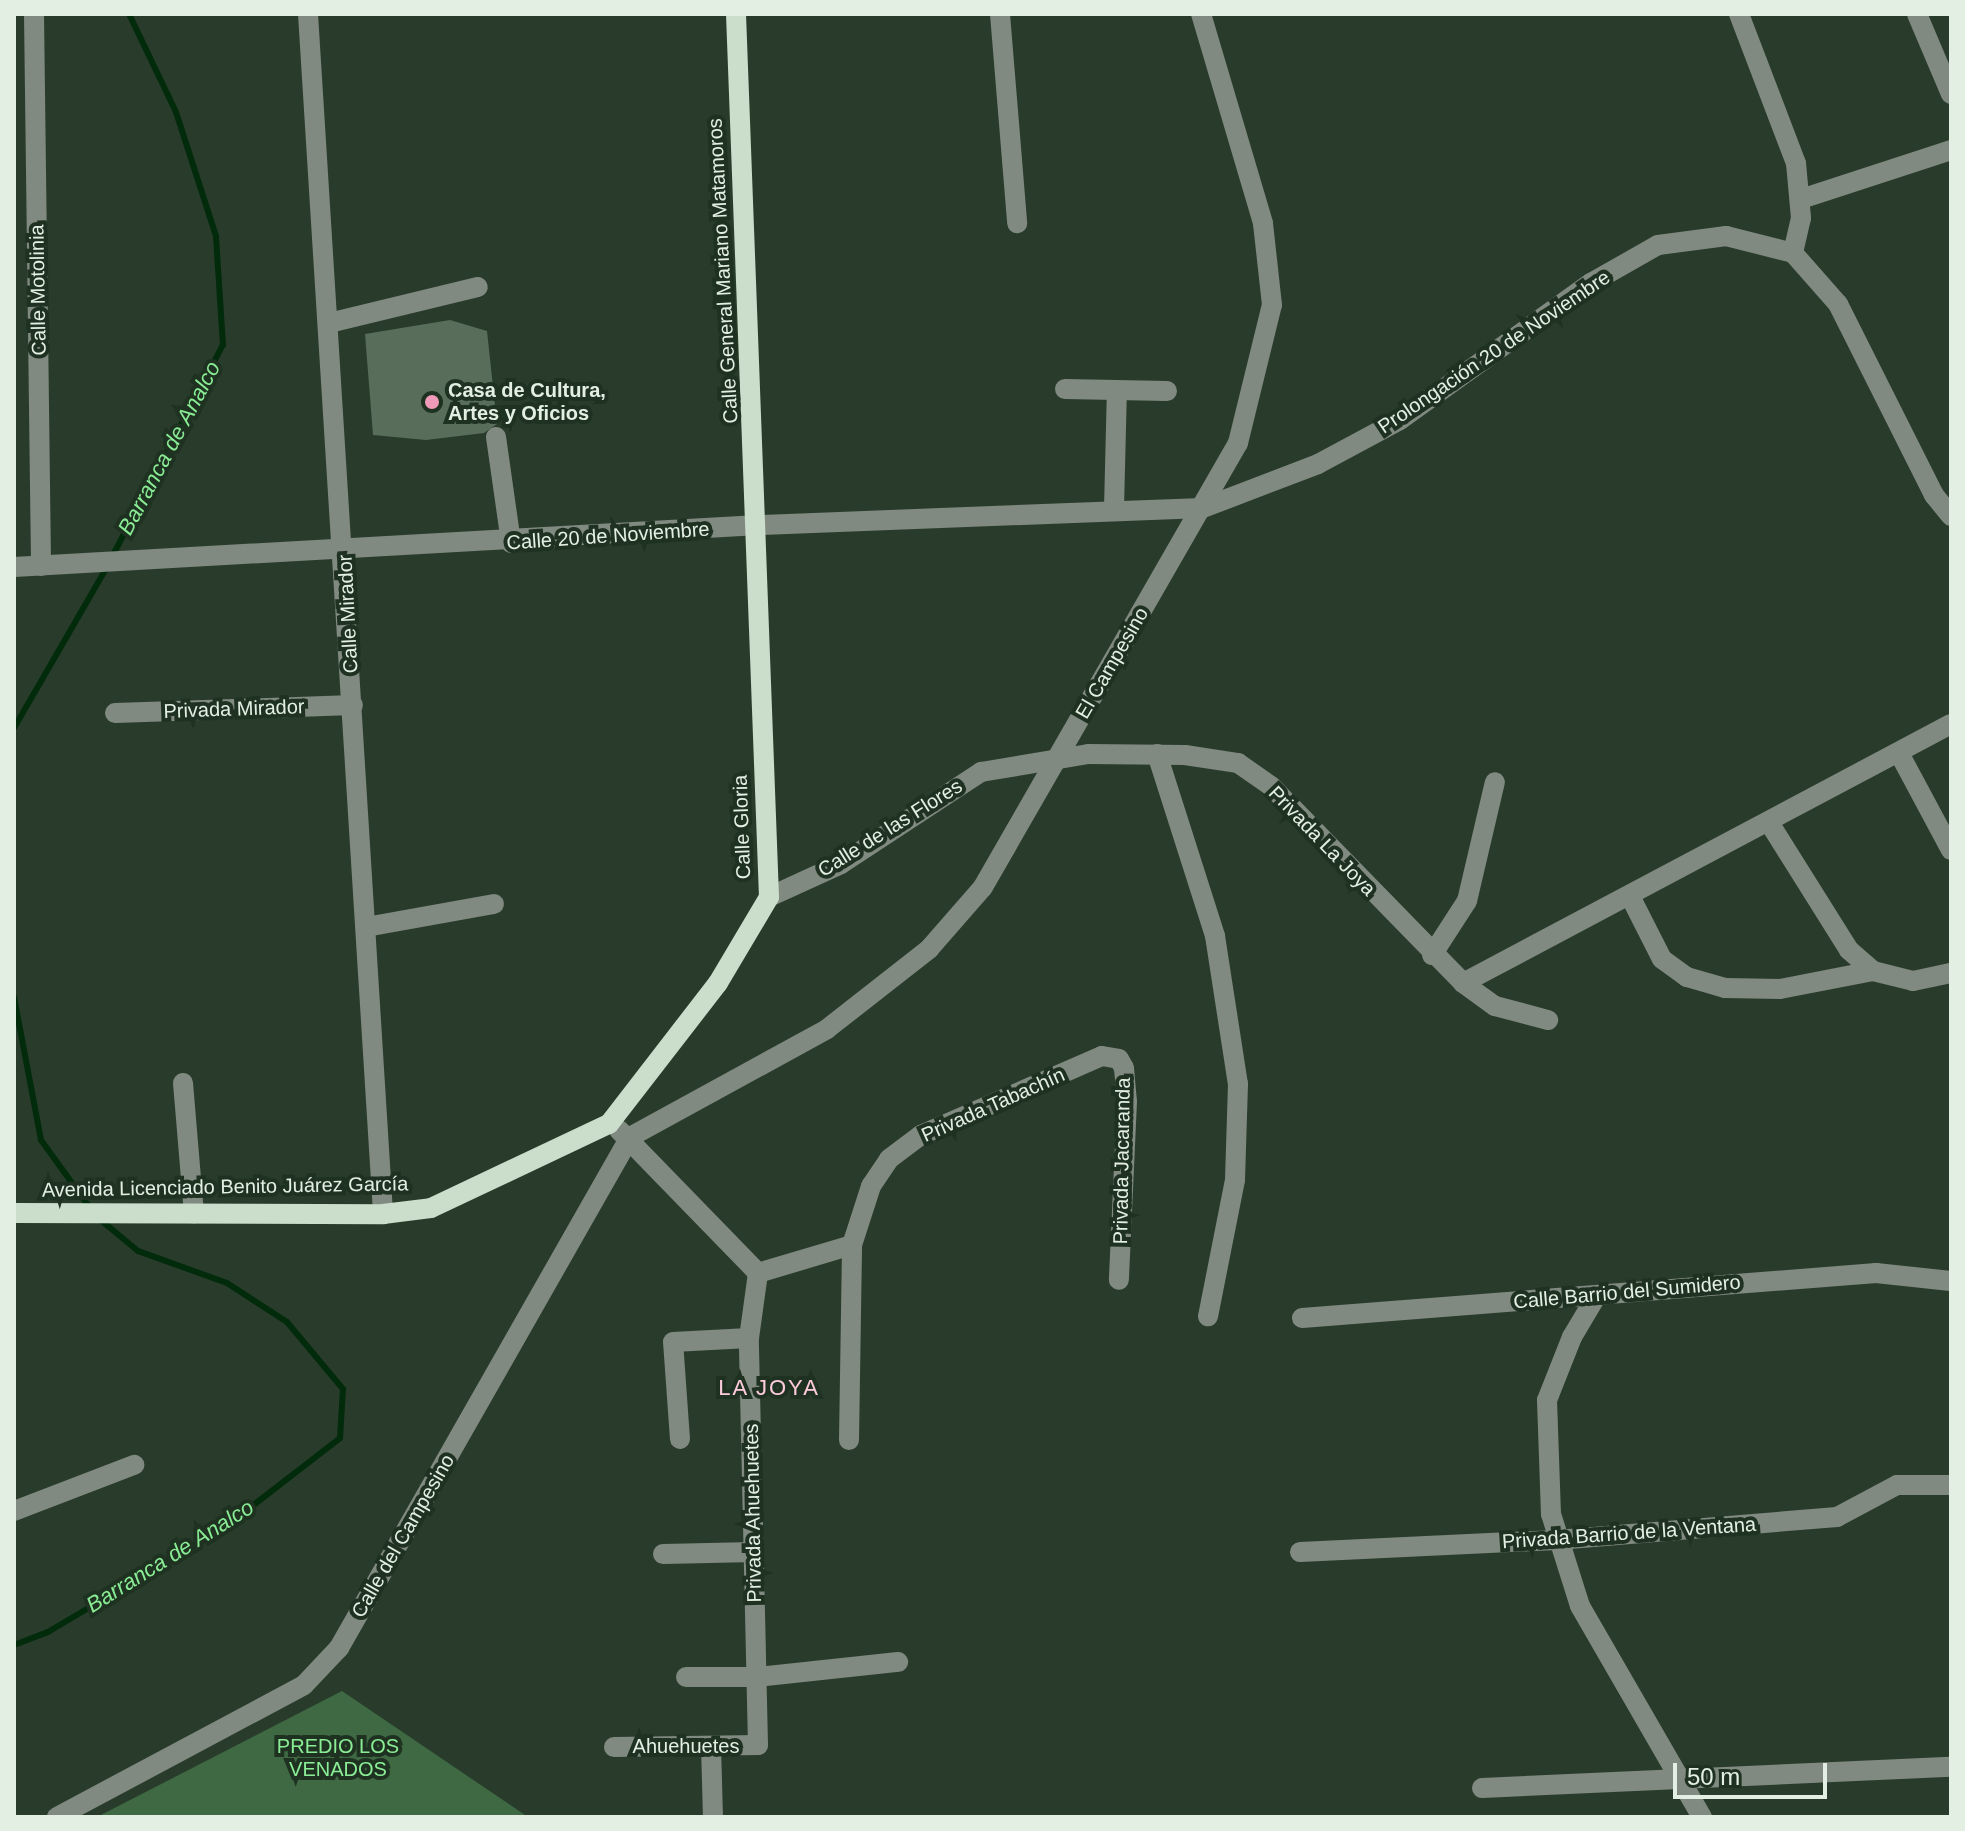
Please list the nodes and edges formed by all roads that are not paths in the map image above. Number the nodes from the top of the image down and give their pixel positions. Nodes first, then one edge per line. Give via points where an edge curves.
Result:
1 (34, 14) edge
2 (308, 14) edge
3 (736, 14) edge
4 (1000, 14) edge
5 (1201, 14) edge
6 (1739, 14) edge
7 (1917, 14) edge
8 (1951, 94) edge
9 (1951, 150) edge
10 (1801, 199) junction
11 (1017, 223) dead end
12 (1793, 253) junction
13 (478, 287) dead end
14 (329, 323) junction
15 (1065, 389) dead end
16 (1117, 390) junction
17 (1167, 391) dead end
18 (496, 437) dead end
19 (1943, 494) edge
20 (1203, 508) junction
21 (1114, 509) junction
22 (1951, 516) edge
23 (759, 525) junction
24 (511, 543) junction
25 (344, 553) junction
26 (41, 566) junction
27 (14, 567) edge
28 (353, 705) junction
29 (115, 713) dead end
30 (1951, 724) edge
31 (1899, 753) junction
32 (1157, 754) junction
33 (1060, 756) junction
34 (1495, 782) dead end
35 (1770, 824) junction
36 (1951, 850) edge
37 (769, 897) junction
38 (1631, 898) junction
39 (494, 904) dead end
40 (366, 927) junction
41 (1432, 955) junction
42 (1873, 971) junction
43 (1951, 973) edge
44 (1463, 983) junction
45 (1548, 1020) dead end
46 (1102, 1056) joint
47 (183, 1083) dead end
48 (609, 1124) junction
49 (630, 1137) junction
50 (14, 1213) edge
51 (194, 1214) junction
52 (383, 1214) junction
53 (852, 1245) junction
54 (758, 1273) junction
55 (1119, 1280) dead end
56 (1951, 1281) edge
57 (1597, 1295) junction
58 (1208, 1316) dead end
59 (1302, 1318) dead end
60 (749, 1338) junction
61 (680, 1439) dead end
62 (849, 1440) dead end
63 (134, 1465) dead end
64 (1951, 1485) edge
65 (14, 1511) edge
66 (1557, 1540) junction
67 (754, 1552) junction
68 (1300, 1552) dead end
69 (663, 1554) dead end
70 (898, 1662) dead end
71 (686, 1677) dead end
72 (757, 1677) junction
73 (758, 1745) joint
74 (711, 1746) junction
75 (614, 1747) dead end
76 (1951, 1767) edge
77 (1684, 1779) junction
78 (1482, 1788) dead end
79 (57, 1817) edge
80 (713, 1817) edge
81 (1702, 1817) edge

1 - 26 street, Calle Motolinia
2 - 14 street, Calle Mirador
3 - 23 main road, Calle General Mariano Matamoros
4 - 11 street
5 - 20 street, El Campesino via 1263,223 1272,305 1238,443
6 - 10 street via 1796,163
7 - 8 street
9 - 10 street
10 - 12 street
12 - 19 street via 1838,304
12 - 20 street, Prolongación 20 de Noviembre via 1726,236 1658,245 1591,283 1400,420 1282,480
13 - 14 street
14 - 25 street, Calle Mirador
15 - 16 street
16 - 17 street
16 - 21 street
18 - 24 street
19 - 22 street
20 - 21 street, Calle 20 de Noviembre
20 - 33 street, El Campesino
21 - 23 street, Calle 20 de Noviembre
23 - 24 street, Calle 20 de Noviembre
23 - 37 main road, Calle Gloria
24 - 25 street, Calle 20 de Noviembre
25 - 26 street, Calle 20 de Noviembre
25 - 28 street, Calle Mirador
26 - 27 street, Calle 20 de Noviembre
28 - 29 street, Privada Mirador
28 - 40 street, Calle Mirador
30 - 31 street
31 - 35 street
31 - 36 street
32 - 33 street, Privada La Joya
32 - 41 street, Privada La Joya via 1238,763 1271,786
32 - 58 street via 1215,936 1238,1084 1235,1180
33 - 37 street, Calle de las Flores via 981,772 912,812 841,864
33 - 49 street, El Campesino via 983,887 929,949 827,1029
34 - 41 street via 1467,901
35 - 38 street
35 - 42 street via 1849,950
37 - 48 main road, Calle Gloria via 718,983
38 - 42 street via 1662,959 1687,977 1725,988 1780,989
38 - 44 street
39 - 40 street
40 - 52 street, Calle Mirador
41 - 44 street, Privada La Joya
42 - 43 street via 1913,981
44 - 45 street, Privada La Joya via 1495,1006
46 - 53 street, Privada Tabachín via 921,1135 889,1159 871,1186
46 - 55 street, Privada Jacaranda via 1119,1059 1127,1101
47 - 51 street
48 - 49 street
48 - 52 main road, Avenida Licenciado Benito Juárez García via 431,1208
49 - 54 street
49 - 79 street, Calle del Campesino via 339,1648 304,1685 251,1718
50 - 51 main road, Avenida Licenciado Benito Juárez García
51 - 52 main road, Avenida Licenciado Benito Juárez García
53 - 54 street
53 - 62 street, Privada Tabachín
54 - 60 street, Privada Ahuehuetes
56 - 57 street, Calle Barrio del Sumidero via 1876,1273
57 - 59 street, Calle Barrio del Sumidero
57 - 66 street via 1572,1337 1547,1400 1545,1461
60 - 61 street via 673,1342
60 - 67 street, Privada Ahuehuetes
63 - 65 street
64 - 66 street, Privada Barrio de la Ventana via 1897,1485 1837,1517
66 - 68 street, Privada Barrio de la Ventana
66 - 77 street via 1580,1606
67 - 69 street
67 - 72 street, Privada Ahuehuetes
70 - 72 street
71 - 72 street
72 - 73 street, Privada Ahuehuetes
73 - 74 street, Ahuehuetes
74 - 75 street, Ahuehuetes
74 - 80 street
76 - 77 street
77 - 78 street
77 - 81 street

